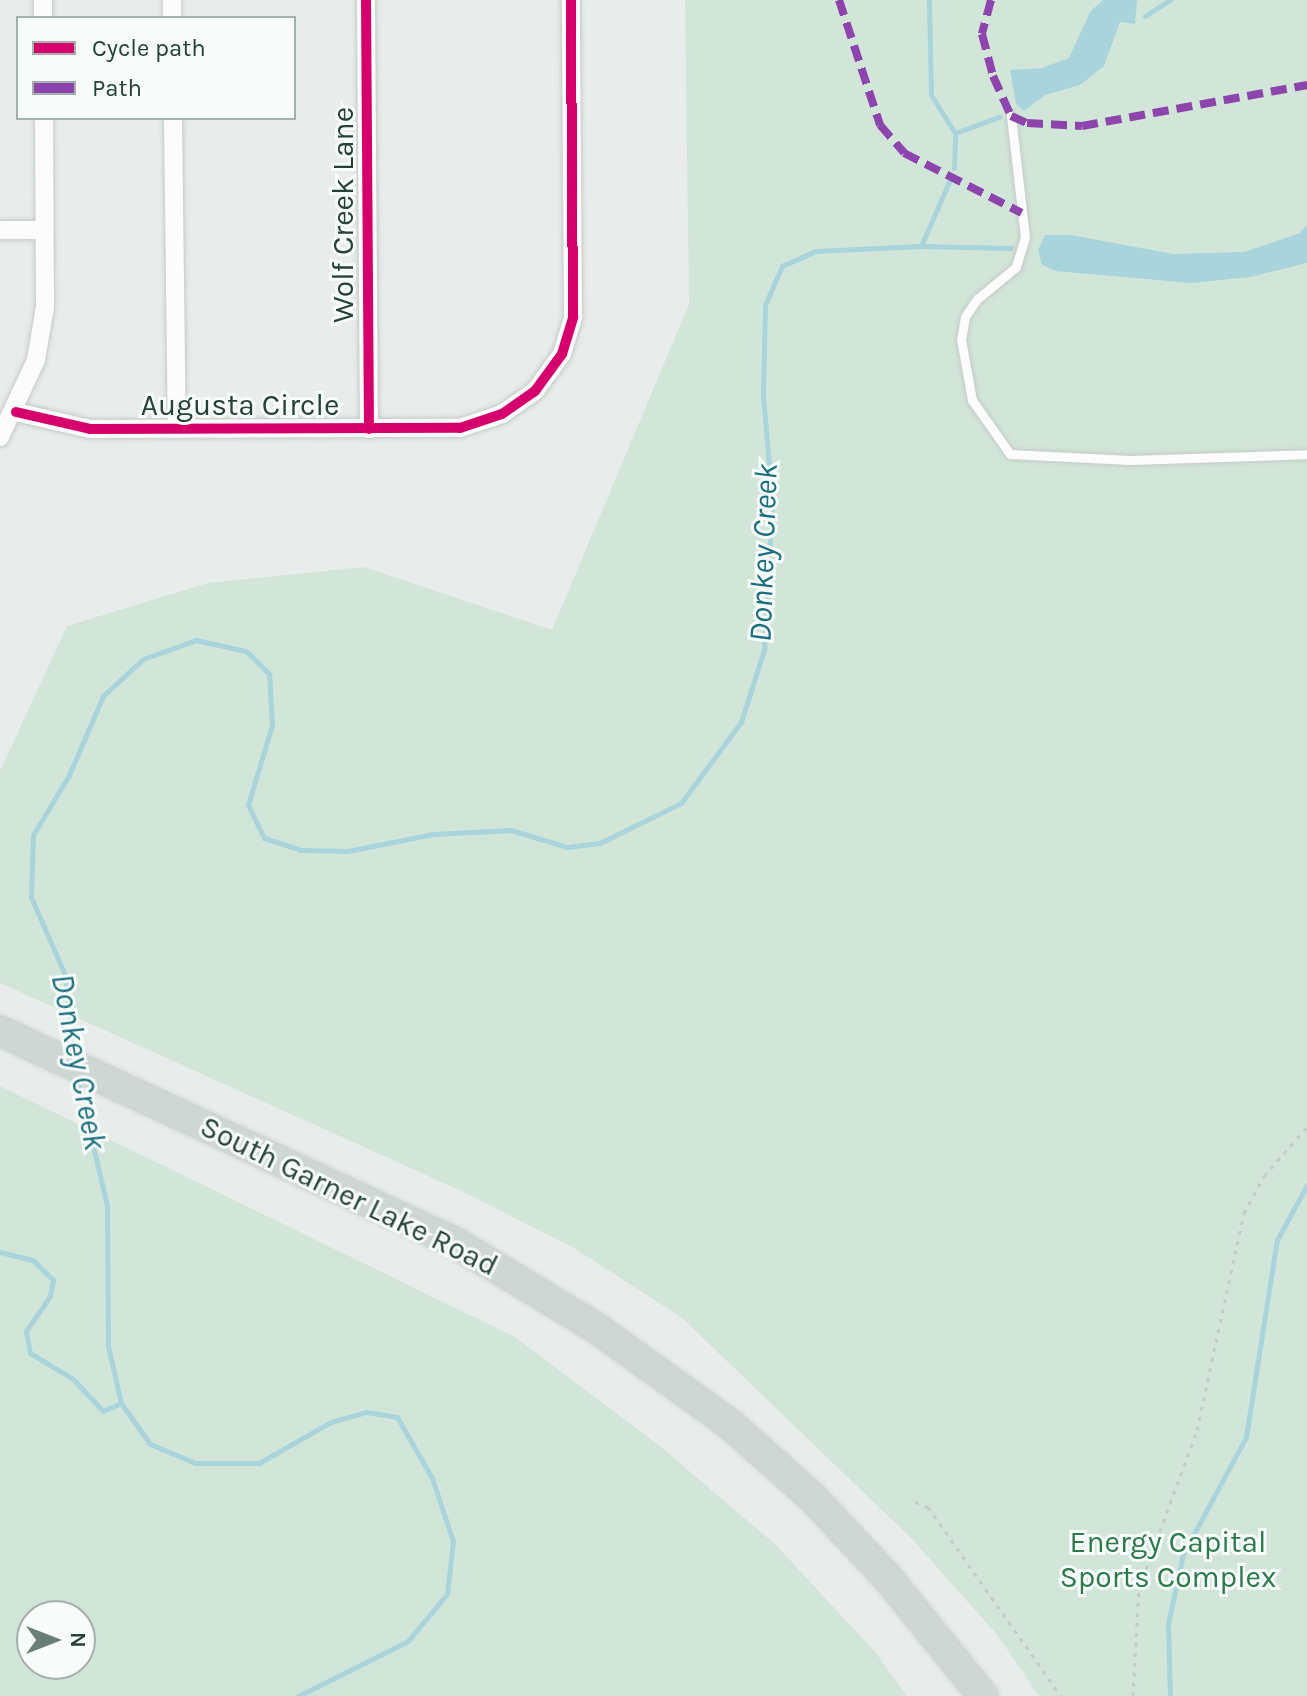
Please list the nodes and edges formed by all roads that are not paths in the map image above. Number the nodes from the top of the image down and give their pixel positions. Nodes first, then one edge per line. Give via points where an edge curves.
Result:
1 (366, 0) edge
2 (571, 0) edge
3 (1011, 116) dead end
4 (44, 120) edge
5 (173, 120) edge
6 (0, 230) edge
7 (44, 230) junction
8 (16, 412) junction
9 (177, 429) junction
10 (369, 429) junction
11 (0, 437) edge
12 (1307, 454) edge
13 (11, 1036) edge
14 (983, 1696) edge

1 - 10 street, Wolf Creek Lane
2 - 10 street, Augusta Circle via 573,317 562,354 535,391 502,414 460,428
3 - 12 lane via 1025,237 1016,267 977,299 965,317 961,339 972,400 1010,454 1130,460
4 - 7 street
5 - 9 street
6 - 7 street
7 - 8 street via 45,307 36,360
8 - 9 street, Augusta Circle via 90,429
8 - 11 street
9 - 10 street, Augusta Circle
13 - 14 main road, South Garner Lake Road via 456,1243 598,1329 731,1425 813,1498 887,1577

